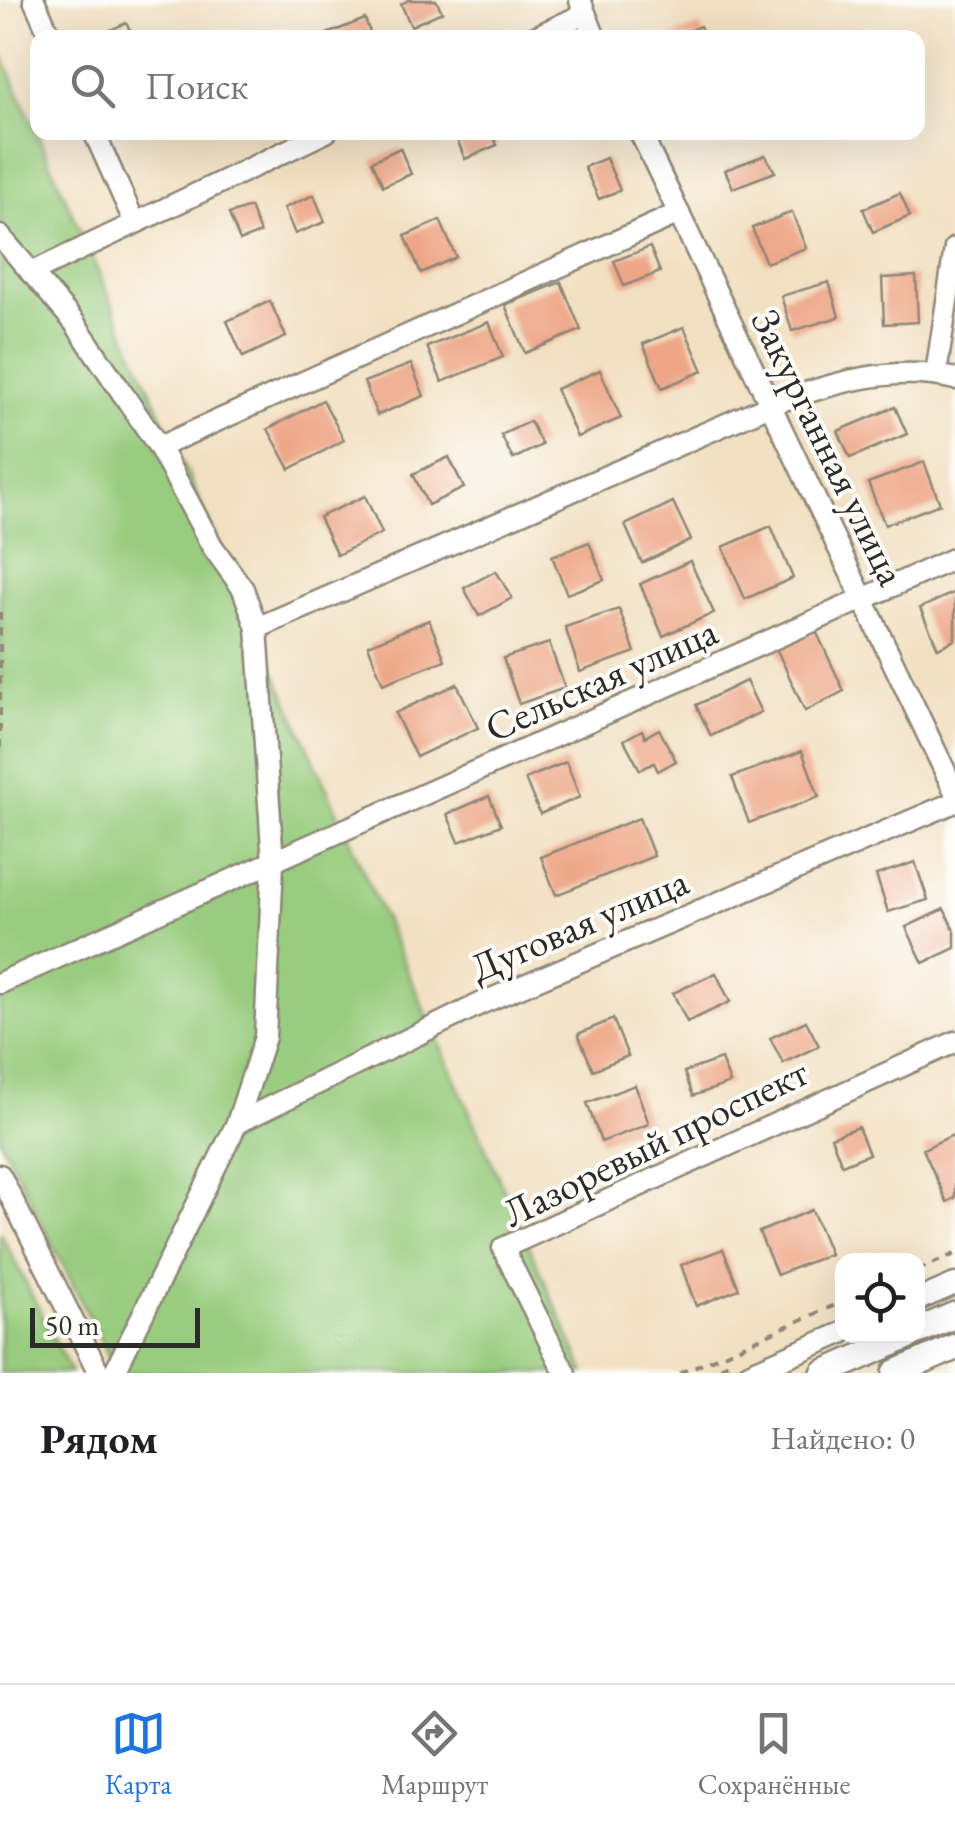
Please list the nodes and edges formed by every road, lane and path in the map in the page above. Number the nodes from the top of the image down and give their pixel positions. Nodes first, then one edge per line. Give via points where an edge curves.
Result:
1 (34, 0) edge
2 (582, 7) edge
3 (47, 30) edge
4 (546, 30) edge
5 (98, 140) edge
6 (309, 140) edge
7 (644, 140) edge
8 (679, 213) junction
9 (134, 220) junction
10 (0, 236) edge
11 (955, 248) edge
12 (31, 272) junction
13 (945, 376) edge
14 (770, 405) junction
15 (159, 447) junction
16 (955, 558) edge
17 (864, 602) junction
18 (0, 612) edge
19 (257, 628) junction
20 (0, 756) edge
21 (955, 792) edge
22 (955, 802) edge
23 (273, 862) junction
24 (0, 983) edge
25 (955, 1042) edge
26 (237, 1122) junction
27 (0, 1175) edge
28 (955, 1254) edge
29 (925, 1267) edge
30 (955, 1284) edge
31 (925, 1297) edge
32 (835, 1305) edge
33 (955, 1314) edge
34 (925, 1328) edge
35 (835, 1336) edge
36 (892, 1343) edge
37 (955, 1347) edge
38 (99, 1373) edge
39 (114, 1373) edge
40 (565, 1373) edge
41 (680, 1373) edge
42 (749, 1373) edge
43 (824, 1373) edge
44 (896, 1373) edge

1 - 3 street
2 - 4 street
5 - 9 street
6 - 9 street
7 - 8 street, Закурганная улица
8 - 14 street, Закурганная улица
8 - 15 street
9 - 12 street
10 - 12 street
11 - 13 street
12 - 15 street via 74,322
13 - 14 street via 830,383
14 - 17 street, Закурганная улица
14 - 19 street
15 - 19 street via 243,589
16 - 17 street, Сельская улица
17 - 21 street, Закурганная улица
17 - 23 street, Сельская улица
18 - 20 path
19 - 23 street
22 - 26 street, Дуговая улица via 482,1003
23 - 24 street, Сельская улица
23 - 26 street via 265,1037
25 - 40 street, Лазоревый проспект via 504,1248
26 - 39 street
27 - 38 street
28 - 29 path
30 - 31 street
32 - 41 path
33 - 34 street
35 - 42 street
36 - 43 street
37 - 44 street

